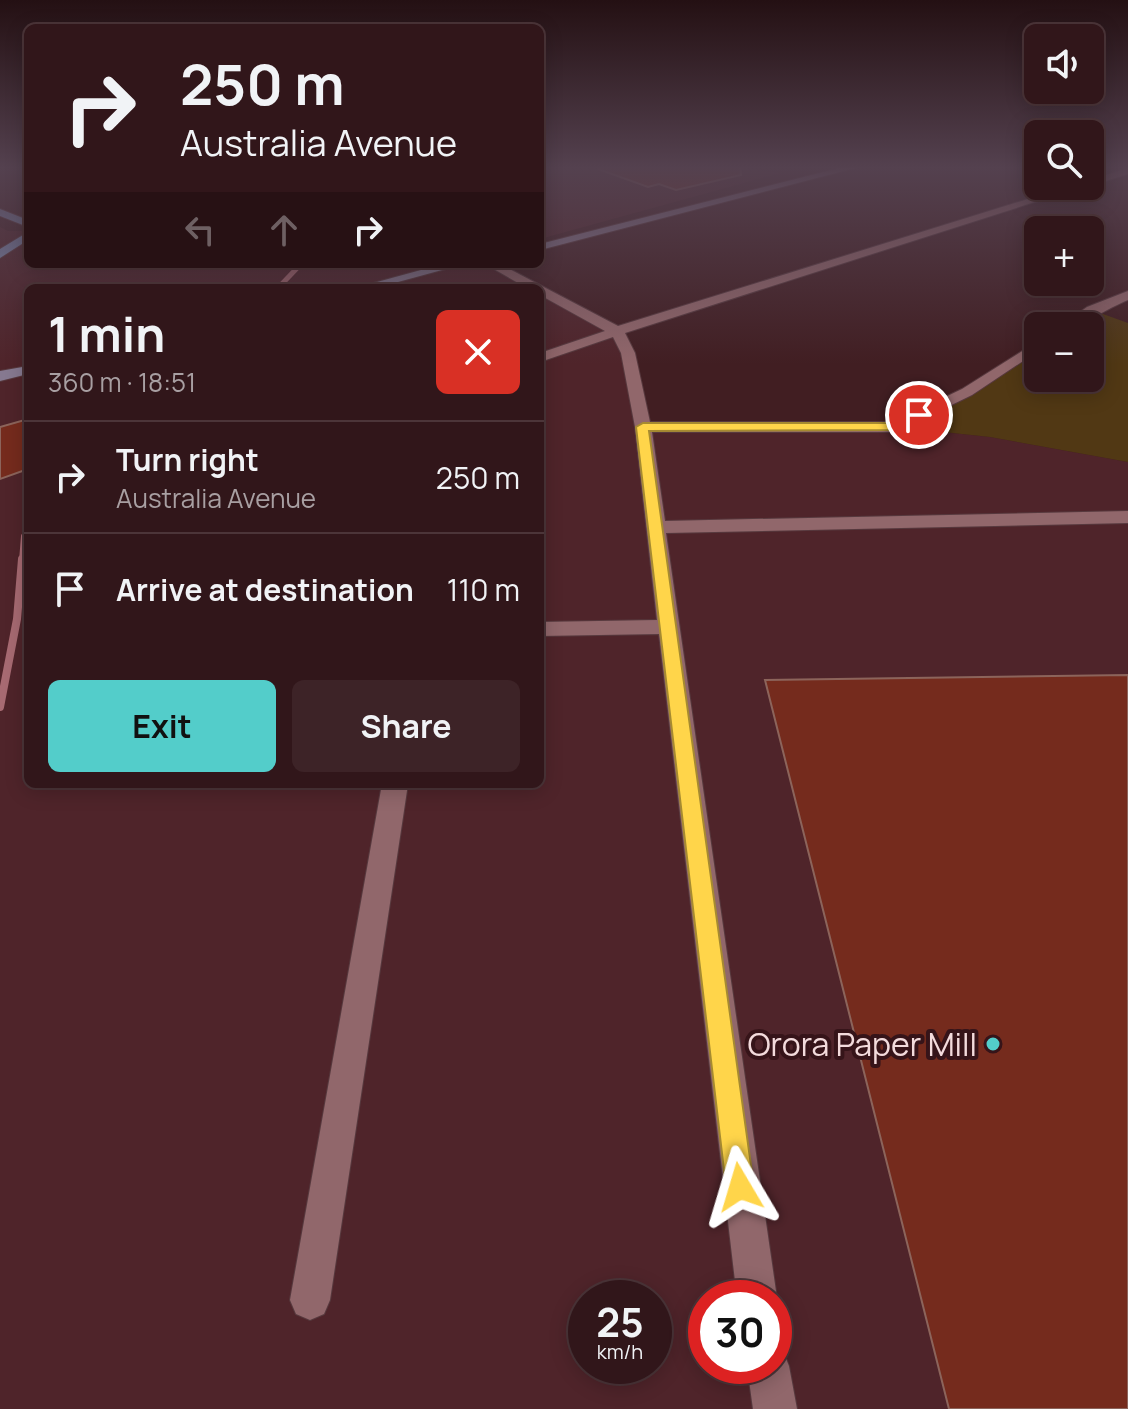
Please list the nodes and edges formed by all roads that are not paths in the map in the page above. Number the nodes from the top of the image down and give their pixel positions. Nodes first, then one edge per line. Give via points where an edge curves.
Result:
1 (564, 232) edge
2 (603, 232) edge
3 (935, 232) edge
4 (24, 238) edge
5 (544, 238) edge
6 (544, 246) edge
7 (0, 254) edge
8 (442, 268) edge
9 (499, 268) edge
10 (377, 284) edge
11 (529, 284) edge
12 (544, 292) edge
13 (1128, 295) edge
14 (1089, 312) edge
15 (618, 332) junction
16 (1024, 354) edge
17 (544, 357) edge
18 (24, 371) edge
19 (0, 376) edge
20 (643, 427) junction
21 (1128, 517) edge
22 (656, 527) junction
23 (669, 627) junction
24 (544, 629) edge
25 (394, 788) edge
26 (755, 1280) edge
27 (310, 1300) dead end
28 (771, 1384) edge
29 (775, 1409) edge

1 - 5 street
2 - 6 street
3 - 15 street
4 - 7 main road
8 - 10 street
9 - 11 street
12 - 15 street
13 - 14 street
15 - 17 street
15 - 20 street via 628,353
16 - 20 street via 967,392 896,427
18 - 19 street
20 - 22 street
21 - 22 street
22 - 23 street
23 - 24 street
23 - 26 street
25 - 27 street
28 - 29 street

